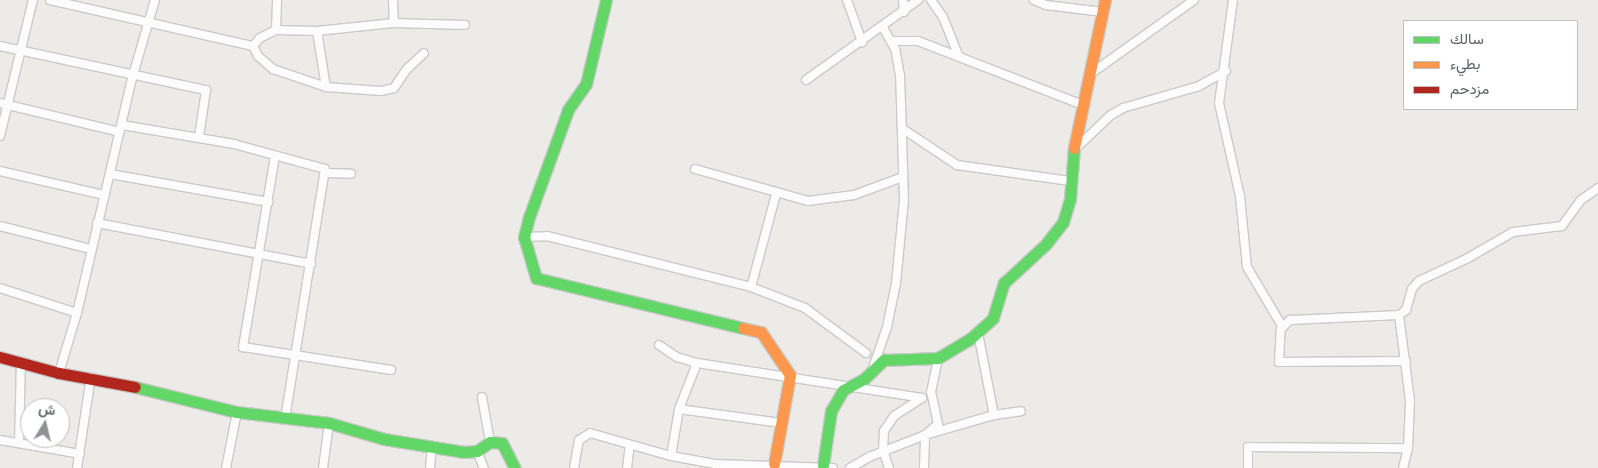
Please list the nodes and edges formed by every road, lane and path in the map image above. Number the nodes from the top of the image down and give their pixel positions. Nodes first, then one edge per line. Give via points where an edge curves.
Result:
1 (33, 0) edge
2 (50, 0) edge
3 (155, 0) edge
4 (277, 0) edge
5 (393, 0) edge
6 (606, 0) edge
7 (847, 0) edge
8 (903, 0) edge
9 (918, 0) edge
10 (931, 0) edge
11 (1034, 0) edge
12 (1105, 0) edge
13 (1194, 0) edge
14 (1233, 0) edge
15 (904, 12) junction
16 (1103, 12) junction
17 (150, 21) junction
18 (394, 23) junction
19 (465, 25) dead end
20 (883, 27) junction
21 (276, 30) junction
22 (317, 30) junction
23 (892, 41) junction
24 (862, 42) junction
25 (0, 46) edge
26 (253, 46) junction
27 (23, 51) junction
28 (424, 53) dead end
29 (959, 56) junction
30 (1226, 71) junction
31 (1090, 74) junction
32 (133, 75) junction
33 (806, 80) dead end
34 (326, 87) junction
35 (4, 104) edge
36 (1083, 105) junction
37 (121, 129) junction
38 (903, 129) junction
39 (0, 136) edge
40 (199, 138) junction
41 (1075, 150) junction
42 (275, 156) junction
43 (695, 169) dead end
44 (0, 171) edge
45 (327, 173) junction
46 (110, 174) junction
47 (351, 174) dead end
48 (903, 177) junction
49 (1070, 181) junction
50 (1598, 188) edge
51 (776, 194) junction
52 (104, 195) junction
53 (269, 202) junction
54 (96, 223) junction
55 (0, 226) edge
56 (524, 237) junction
57 (90, 249) junction
58 (259, 253) junction
59 (311, 264) junction
60 (751, 287) junction
61 (0, 288) edge
62 (77, 312) junction
63 (1399, 315) junction
64 (1282, 326) junction
65 (978, 333) junction
66 (659, 346) dead end
67 (294, 353) junction
68 (866, 353) dead end
69 (0, 357) edge
70 (938, 358) junction
71 (1406, 361) junction
72 (21, 362) junction
73 (697, 363) junction
74 (873, 368) junction
75 (390, 370) dead end
76 (59, 373) junction
77 (790, 375) junction
78 (90, 376) junction
79 (850, 386) junction
80 (931, 395) junction
81 (482, 397) dead end
82 (922, 398) junction
83 (679, 409) junction
84 (1021, 411) dead end
85 (237, 412) junction
86 (994, 415) junction
87 (286, 419) junction
88 (329, 423) junction
89 (781, 423) junction
90 (925, 435) junction
91 (0, 440) edge
92 (490, 442) junction
93 (19, 443) junction
94 (630, 445) junction
95 (432, 447) junction
96 (1408, 448) junction
97 (883, 450) junction
98 (477, 451) junction
99 (80, 454) junction
100 (671, 456) junction
101 (774, 464) junction
102 (828, 467) edge
103 (77, 468) edge
104 (226, 468) edge
105 (323, 468) edge
106 (430, 468) edge
107 (484, 468) edge
108 (516, 468) edge
109 (574, 468) edge
110 (627, 468) edge
111 (850, 468) edge
112 (889, 468) edge
113 (924, 468) edge
114 (1248, 468) edge
115 (1403, 468) edge

1 - 27 street
2 - 17 street
3 - 17 street
4 - 21 street
5 - 18 street
6 - 56 street via 586,84 568,110
7 - 24 street
8 - 15 street
9 - 15 street
10 - 29 street via 943,18
11 - 16 street
12 - 16 street
13 - 31 street
14 - 30 street
15 - 20 street
16 - 31 street
17 - 26 street
17 - 32 street
18 - 19 street
18 - 22 street
20 - 23 street
20 - 24 street
21 - 22 street
21 - 26 street via 260,38
22 - 34 street
23 - 29 street via 918,41
23 - 38 street via 900,76
24 - 33 street
25 - 27 street
26 - 34 street via 258,56 273,69
27 - 32 street
27 - 35 street
28 - 34 street via 406,68 394,88 381,91
29 - 36 street
30 - 41 street via 1199,86 1123,108 1111,115
30 - 64 street via 1220,103 1239,186 1247,268
31 - 36 street
32 - 37 street
32 - 40 street via 206,90
35 - 37 street
35 - 39 street
36 - 41 street
37 - 40 street
37 - 46 street
38 - 48 street
38 - 49 street via 957,165
40 - 42 street
41 - 49 street
42 - 45 street via 326,169
42 - 53 street
43 - 51 street
44 - 52 street
45 - 47 street
45 - 59 street
46 - 52 street
46 - 53 street
48 - 51 street via 872,190 828,200 808,201
48 - 74 street via 901,246 896,283 887,327
49 - 65 street via 1064,222 1046,244 1004,283 993,318
50 - 63 street via 1581,200 1562,226 1513,232 1419,281 1412,289 1406,310
51 - 60 street
52 - 54 street
53 - 58 street
54 - 57 street
54 - 58 street
55 - 57 street
56 - 60 street via 547,236
56 - 77 street via 536,278 762,332
57 - 62 street
58 - 59 street
58 - 67 street via 243,347
59 - 67 street
60 - 68 street via 805,308
61 - 62 street
62 - 76 street
63 - 64 street via 1290,320
63 - 71 street
64 - 71 street via 1279,362
65 - 70 street
65 - 86 street
66 - 73 street
67 - 75 street
67 - 87 street
69 - 72 street
70 - 74 street via 889,358
70 - 80 street
71 - 96 street via 1410,401
72 - 76 street
72 - 93 street
73 - 77 street
73 - 83 street
74 - 79 street via 864,379
76 - 78 street
77 - 79 street
77 - 89 street
78 - 85 street
78 - 99 street
79 - 82 street
79 - 102 street via 834,403
80 - 82 street
80 - 90 street via 938,424
81 - 92 street
82 - 97 street via 902,409 888,424 882,439
83 - 89 street
83 - 100 street
84 - 86 street
85 - 87 street
85 - 104 street
86 - 90 street
87 - 88 street
88 - 95 street via 384,439
88 - 105 street
89 - 101 street
90 - 97 street
90 - 113 street
91 - 93 street
92 - 98 street
92 - 108 street via 502,443
93 - 99 street
94 - 100 street
94 - 109 street via 586,434 578,443
94 - 110 street
95 - 98 street
95 - 106 street
96 - 114 street via 1248,447
96 - 115 street
97 - 111 street
97 - 112 street
98 - 107 street
99 - 103 street
100 - 101 street via 715,464
101 - 102 street

